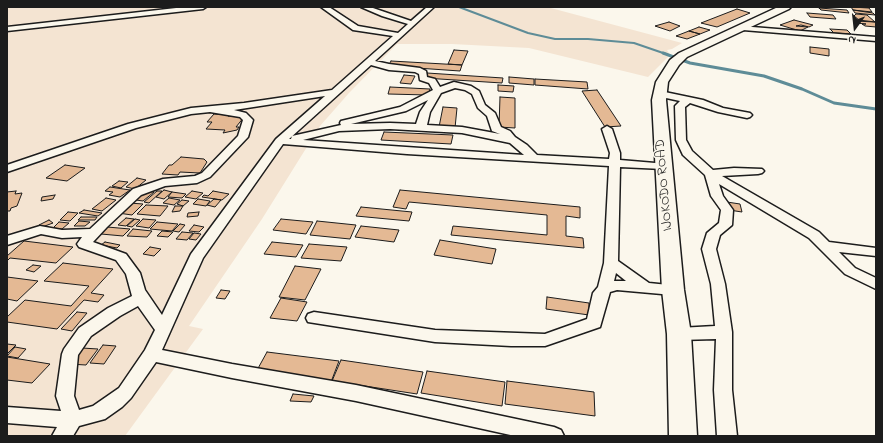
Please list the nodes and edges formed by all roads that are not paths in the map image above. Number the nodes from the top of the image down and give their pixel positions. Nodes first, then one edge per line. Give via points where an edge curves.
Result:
1 (203, 7) edge
2 (324, 7) edge
3 (364, 7) edge
4 (430, 7) edge
5 (786, 7) edge
6 (364, 22) dead end
7 (412, 23) junction
8 (743, 28) junction
9 (7, 29) edge
10 (395, 34) junction
11 (876, 39) edge
12 (369, 62) junction
13 (336, 92) junction
14 (438, 92) junction
15 (660, 94) junction
16 (688, 100) junction
17 (213, 110) junction
18 (746, 115) dead end
19 (423, 127) junction
20 (339, 128) junction
21 (607, 129) dead end
22 (513, 140) junction
23 (280, 141) junction
24 (533, 158) junction
25 (615, 163) junction
26 (663, 166) junction
27 (7, 169) edge
28 (758, 171) dead end
29 (710, 174) junction
30 (94, 233) junction
31 (7, 240) edge
32 (825, 246) junction
33 (876, 252) edge
34 (611, 263) junction
35 (876, 284) edge
36 (646, 287) junction
37 (605, 288) junction
38 (673, 290) junction
39 (141, 298) junction
40 (314, 318) dead end
41 (162, 328) junction
42 (724, 332) junction
43 (678, 334) junction
44 (152, 354) junction
45 (7, 415) edge
46 (73, 420) junction
47 (62, 436) edge
48 (554, 436) edge
49 (683, 436) edge
50 (727, 436) edge

1 - 9 street
2 - 10 street via 356,28
3 - 7 street
4 - 7 street
5 - 8 main road, IJOKODO ROAD
6 - 10 street
7 - 10 street
8 - 11 street
8 - 15 main road, IJOKODO ROAD via 678,59 662,82
10 - 12 street
12 - 13 street
12 - 14 street via 417,70 423,73 423,78 432,81
13 - 17 street
13 - 23 street
14 - 19 street via 425,112
14 - 20 street via 403,109 347,122
14 - 22 street via 454,85 468,88 492,115 496,129 506,133
15 - 16 street
15 - 26 main road, IJOKODO ROAD
16 - 18 street
16 - 29 street via 680,106 681,140 687,153
17 - 27 street via 191,111 132,126
17 - 30 street via 243,115 248,120 243,138 206,175 197,179 162,183 137,192
19 - 20 street
19 - 22 street via 462,130
20 - 23 street
21 - 25 street via 615,153
22 - 24 street
23 - 24 street
23 - 41 street via 196,257
24 - 25 street
25 - 26 street
25 - 34 street
26 - 38 main road, IJOKODO ROAD
28 - 29 street via 734,170
29 - 32 street via 809,232
29 - 42 street via 717,196 727,210 725,224 714,233 709,249 718,284
30 - 31 street via 62,234 40,230
30 - 39 street via 84,244 121,257 133,273
32 - 33 street
32 - 35 street via 850,271
34 - 36 street
34 - 37 street
36 - 37 street via 617,285
36 - 38 street
37 - 40 street via 594,322 545,340 435,336
38 - 43 main road, IJOKODO ROAD
39 - 41 street
39 - 46 street via 114,312 85,332 70,354 65,396
41 - 44 street
42 - 43 street
42 - 50 street via 723,390
43 - 49 main road, IJOKODO ROAD
44 - 46 street via 134,381 116,401 98,413
44 - 48 street via 356,393
45 - 46 street
46 - 47 street

